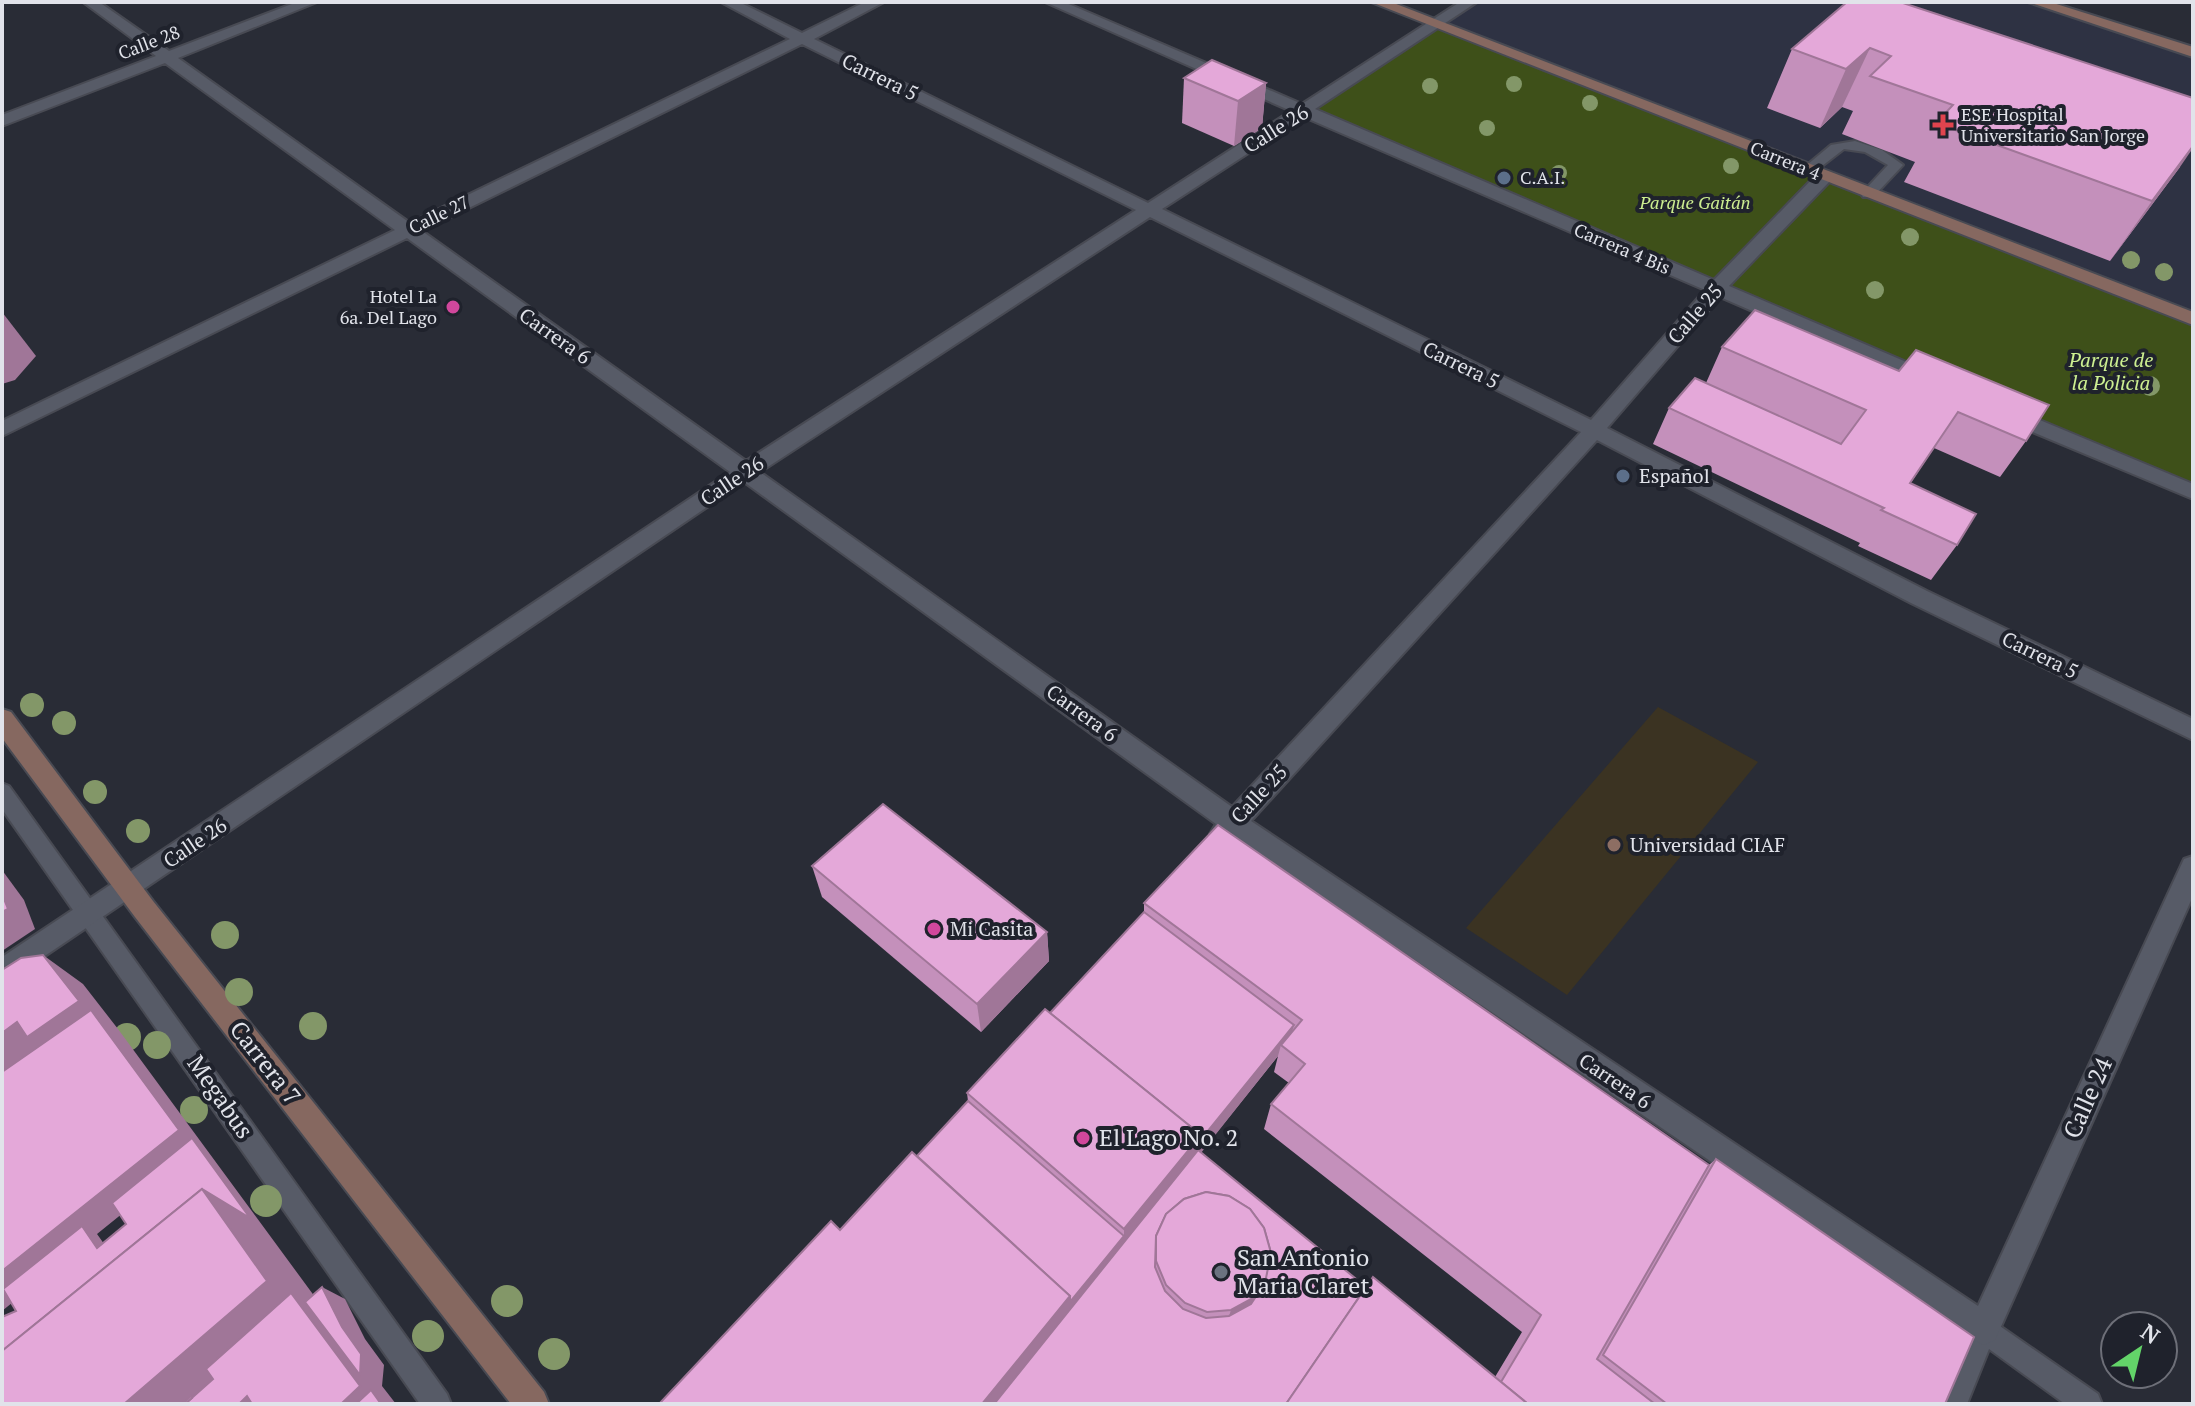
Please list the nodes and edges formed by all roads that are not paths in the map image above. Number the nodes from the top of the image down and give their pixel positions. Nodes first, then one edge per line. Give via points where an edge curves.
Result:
1 (90, 2) edge
2 (310, 2) edge
3 (728, 2) edge
4 (877, 2) edge
5 (1052, 2) edge
6 (1378, 2) edge
7 (1470, 2) edge
8 (2037, 2) edge
9 (1437, 25) junction
10 (802, 38) junction
11 (2193, 52) edge
12 (168, 57) junction
13 (1304, 112) junction
14 (2, 121) edge
15 (1816, 174) junction
16 (1868, 194) junction
17 (1148, 211) junction
18 (408, 231) junction
19 (1716, 289) junction
20 (2193, 319) edge
21 (1947, 388) edge
22 (1991, 406) edge
23 (2, 429) edge
24 (1594, 430) junction
25 (746, 471) junction
26 (2193, 492) edge
27 (2, 719) edge
28 (2193, 730) edge
29 (2, 792) edge
30 (1233, 822) junction
31 (1201, 857) edge
32 (2193, 867) edge
33 (128, 888) junction
34 (90, 913) junction
35 (2, 972) edge
36 (1984, 1329) junction
37 (437, 1404) edge
38 (532, 1404) edge
39 (1953, 1404) edge
40 (2088, 1404) edge

1 - 12 street, Carrera 6
2 - 12 street, Calle 28
3 - 10 street, Carrera 5
4 - 10 street, Calle 27
5 - 13 street, Carrera 4 Bis
6 - 9 main road, Carrera 4
7 - 9 street, Calle 26
8 - 11 main road
9 - 13 street, Calle 26
9 - 15 main road, Carrera 4
10 - 17 street, Carrera 5
10 - 18 street, Calle 27
12 - 14 street, Calle 28
12 - 18 street, Carrera 6
13 - 17 street, Calle 26
13 - 19 street, Carrera 4 Bis
15 - 16 main road, Carrera 4
15 - 16 lane via 1839,146 1875,151 1896,165
15 - 19 street, Calle 25
16 - 20 main road, Carrera 4
17 - 24 street, Carrera 5
17 - 25 street, Calle 26
18 - 23 street, Calle 27
18 - 25 street, Carrera 6
19 - 21 street, Carrera 4 Bis
19 - 24 street, Calle 25
22 - 26 street
24 - 28 street, Carrera 5
24 - 30 street, Calle 25
25 - 30 street, Carrera 6
25 - 33 street, Calle 26
27 - 33 main road, Carrera 7
29 - 34 lane, Megabus
30 - 31 street, Calle 25
30 - 36 street, Carrera 6
32 - 36 street, Calle 24
33 - 34 street, Calle 26
33 - 38 main road, Carrera 7
34 - 35 street, Calle 26
34 - 37 lane, Megabus
36 - 39 lane
36 - 40 lane, Carrera 6

